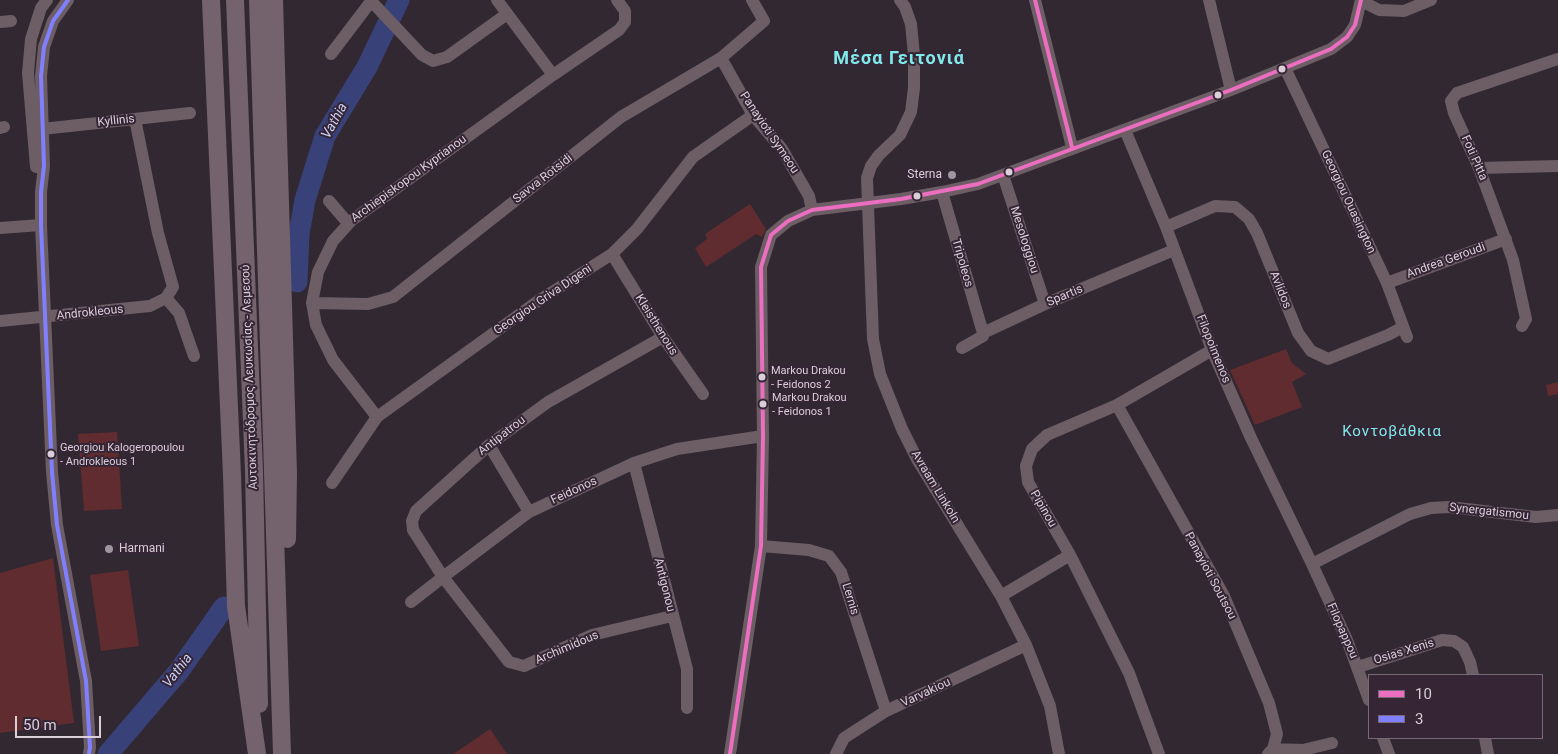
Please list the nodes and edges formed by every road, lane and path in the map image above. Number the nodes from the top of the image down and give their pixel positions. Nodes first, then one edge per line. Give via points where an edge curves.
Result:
1 (47, 0) edge
2 (68, 0) edge
3 (211, 0) edge
4 (235, 0) edge
5 (258, 0) edge
6 (274, 0) edge
7 (498, 0) edge
8 (617, 0) edge
9 (752, 0) edge
10 (900, 0) edge
11 (1035, 0) edge
12 (1209, 0) edge
13 (1361, 0) edge
14 (1431, 0) edge
15 (371, 1) edge
16 (507, 14) junction
17 (331, 54) dead end
18 (721, 58) junction
19 (1558, 59) edge
20 (1285, 68) junction
21 (553, 75) junction
22 (1231, 90) junction
23 (190, 113) dead end
24 (753, 115) junction
25 (135, 119) junction
26 (42, 129) junction
27 (1125, 130) junction
28 (1072, 147) junction
29 (1558, 166) edge
30 (1480, 168) junction
31 (1003, 175) junction
32 (41, 192) junction
33 (942, 192) junction
34 (330, 201) dead end
35 (867, 204) junction
36 (812, 210) junction
37 (348, 224) junction
38 (41, 225) junction
39 (1166, 227) junction
40 (0, 228) edge
41 (1506, 239) junction
42 (1174, 250) junction
43 (612, 254) junction
44 (1387, 283) junction
45 (166, 298) junction
46 (312, 303) junction
47 (1044, 304) junction
48 (45, 318) junction
49 (0, 321) edge
50 (1522, 326) dead end
51 (1405, 332) joint
52 (983, 333) junction
53 (663, 337) junction
54 (962, 348) dead end
55 (1212, 350) junction
56 (194, 356) dead end
57 (703, 394) dead end
58 (1117, 405) junction
59 (377, 417) junction
60 (763, 436) junction
61 (489, 445) junction
62 (634, 463) junction
63 (332, 483) dead end
64 (529, 512) junction
65 (1558, 515) edge
66 (761, 546) junction
67 (1070, 555) junction
68 (1312, 564) junction
69 (443, 576) junction
70 (1002, 596) junction
71 (411, 602) dead end
72 (672, 616) junction
73 (1026, 645) junction
74 (1358, 667) junction
75 (1473, 674) edge
76 (1368, 697) edge
77 (687, 708) dead end
78 (886, 712) junction
79 (1383, 739) edge
80 (1485, 739) edge
81 (1332, 743) dead end
82 (1271, 752) edge
83 (89, 754) edge
84 (258, 754) edge
85 (283, 754) edge
86 (730, 754) edge
87 (836, 754) edge
88 (1059, 754) edge
89 (1159, 754) edge
90 (1389, 754) edge
91 (1488, 754) edge

1 - 32 street via 41,8 31,39 28,73
2 - 26 street via 53,21 44,47
3 - 84 highway via 236,606
4 - 84 highway, Αυτοκινητόδρομος Λευκωσίας - Λεμεσού via 254,471
5 - 85 highway, Αυτοκινητόδρομος Λευκωσίας - Λεμεσού
6 - 85 highway via 288,474
7 - 16 street
8 - 21 street, Archiepiskopou Kyprianou via 625,11 625,22 619,30
9 - 18 street, Savva Rotsidi via 764,21
10 - 35 street, Avraam Linkoln via 912,24 914,88 911,112 900,135 871,166 867,178
11 - 28 street
12 - 22 street
13 - 14 street via 1379,10 1404,11
13 - 20 street via 1355,25 1347,37 1331,49
15 - 16 street via 422,55 433,61 447,56
15 - 17 street
16 - 21 street
18 - 24 street, Panayioti Symeou
18 - 46 street, Savva Rotsidi via 621,117 393,297 368,304
19 - 30 street, Foti Pitta via 1457,93 1450,101
20 - 22 street
20 - 44 street, Georgiou Ouasington
21 - 37 street, Archiepiskopou Kyprianou
22 - 27 street
23 - 25 street, Kyllinis
24 - 36 street, Panayioti Symeou via 782,149 809,196
24 - 43 street, Georgiou Griva Digeni via 693,157 637,229
25 - 26 street, Kyllinis
25 - 45 street via 158,233 173,287
26 - 32 street via 44,166
27 - 28 street
27 - 39 street, Filopoimenos
28 - 31 street
29 - 30 street
30 - 41 street, Foti Pitta
31 - 33 street
31 - 47 street, Mesologgiou
32 - 38 street
33 - 35 street
33 - 52 street, Tripoleos
34 - 37 street
35 - 36 street
35 - 70 street, Avraam Linkoln via 874,339 881,378 920,464
36 - 60 street via 788,221 771,235 761,267
37 - 46 street, Archiepiskopou Kyprianou via 332,241 318,272
38 - 40 street
38 - 48 street
39 - 42 street, Filopoimenos
39 - 51 street, Avlidos via 1215,206 1235,207 1249,219 1257,233 1298,333 1311,351 1328,359 1388,335
41 - 44 street, Andrea Geroudi
41 - 50 street, Foti Pitta via 1526,319
42 - 47 street, Spartis
42 - 55 street, Filopoimenos
43 - 53 street, Kleisthenous
43 - 59 street, Georgiou Griva Digeni via 538,301
44 - 51 street, Georgiou Ouasington
45 - 48 street, Androkleous via 150,306
45 - 56 street via 179,313
46 - 59 street, Archiepiskopou Kyprianou via 316,325 333,360
47 - 52 street, Spartis
48 - 49 street, Androkleous
48 - 83 street via 57,525 86,680
52 - 54 street, Spartis
53 - 57 street, Kleisthenous
53 - 61 street, Antipatrou via 548,402
55 - 58 street, Pipinou
55 - 68 street, Filopoimenos via 1250,438
58 - 67 street, Pipinou via 1047,435 1032,449 1026,466 1028,482
58 - 82 street, Panayioti Soutsou via 1224,596 1269,703 1277,734
59 - 63 street, Georgiou Griva Digeni
60 - 62 street, Feidonos via 677,449
60 - 66 street
61 - 64 street
61 - 69 street, Antipatrou via 416,511 412,521 413,530
62 - 64 street, Feidonos
62 - 72 street, Antigonou
64 - 69 street, Feidonos
65 - 68 street, Synergatismou via 1536,517 1449,507 1431,508 1410,514
66 - 78 street, Lernis via 809,550 829,556 842,572
66 - 86 street
67 - 70 street
67 - 89 street, Pipinou via 1129,673
68 - 74 street, Filopappou
69 - 71 street, Feidonos
69 - 72 street, Archimidous via 509,662 524,666 592,635
70 - 73 street, Avraam Linkoln
72 - 77 street, Antigonou via 687,669
73 - 78 street, Varvakiou
73 - 88 street, Avraam Linkoln via 1050,706
74 - 75 street, Osias Xenis via 1442,640 1454,641 1463,647
74 - 76 street, Filopappou
78 - 87 street, Varvakiou via 844,738
79 - 90 street
80 - 91 street
81 - 82 street via 1303,750

